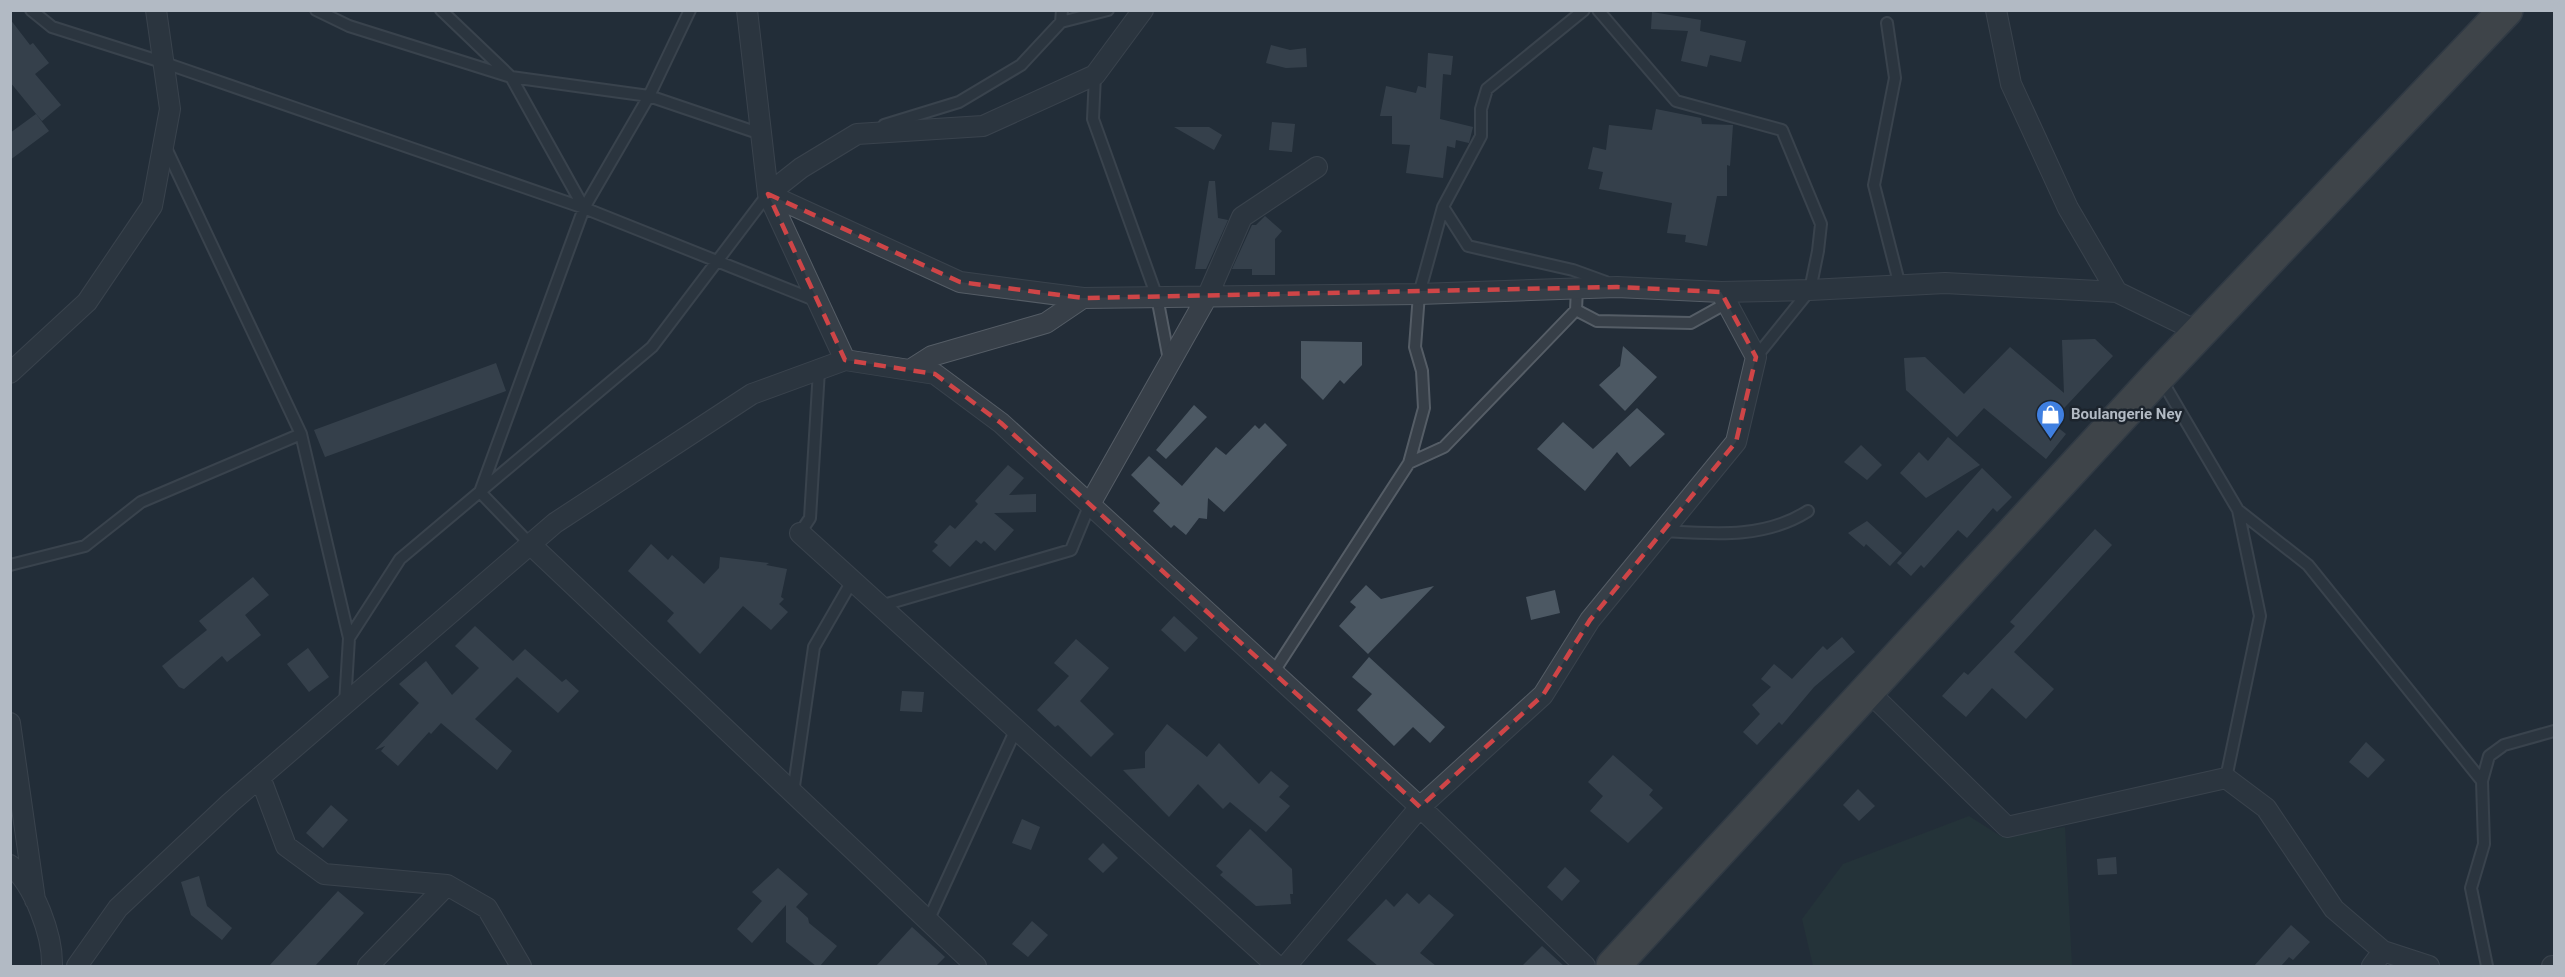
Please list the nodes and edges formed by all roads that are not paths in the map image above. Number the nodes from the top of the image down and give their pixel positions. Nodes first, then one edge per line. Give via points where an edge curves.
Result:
1 (31, 10) edge
2 (156, 10) edge
3 (316, 10) edge
4 (441, 10) edge
5 (690, 10) edge
6 (1062, 10) edge
7 (1108, 10) edge
8 (1143, 10) edge
9 (1584, 10) edge
10 (1598, 10) edge
11 (1996, 10) edge
12 (2506, 10) edge
13 (746, 12) edge
14 (1061, 22) junction
15 (1887, 23) dead end
16 (165, 63) junction
17 (1095, 75) junction
18 (511, 76) junction
19 (649, 96) junction
20 (761, 134) junction
21 (857, 134) junction
22 (163, 143) junction
23 (1317, 167) dead end
24 (768, 195) junction
25 (1443, 207) junction
26 (584, 208) junction
27 (719, 261) junction
28 (1900, 286) junction
29 (1617, 287) junction
30 (1577, 288) junction
31 (1810, 290) junction
32 (2117, 292) junction
33 (1419, 294) junction
34 (1209, 296) junction
35 (1157, 297) junction
36 (1724, 297) junction
37 (1083, 298) junction
38 (817, 301) junction
39 (1576, 310) junction
40 (2201, 333) junction
41 (1756, 357) junction
42 (844, 360) junction
43 (1170, 366) junction
44 (819, 370) junction
45 (910, 370) junction
46 (10, 373) edge
47 (2159, 375) junction
48 (301, 434) junction
49 (1409, 464) junction
50 (480, 492) junction
51 (1090, 504) junction
52 (2238, 510) junction
53 (1808, 512) dead end
54 (1664, 531) junction
55 (800, 533) joint
56 (530, 544) junction
57 (10, 566) edge
58 (852, 581) junction
59 (880, 606) junction
60 (349, 638) junction
61 (1274, 673) junction
62 (1868, 691) junction
63 (345, 704) junction
64 (10, 723) edge
65 (1016, 729) junction
66 (2554, 731) edge
67 (260, 777) junction
68 (14, 778) edge
69 (2226, 778) junction
70 (2482, 781) junction
71 (793, 793) junction
72 (1420, 807) junction
73 (10, 865) edge
74 (447, 885) junction
75 (35, 900) junction
76 (928, 921) junction
77 (2378, 959) edge
78 (52, 966) edge
79 (77, 966) edge
80 (368, 966) edge
81 (521, 966) edge
82 (976, 966) edge
83 (1277, 966) edge
84 (1286, 966) edge
85 (1585, 966) edge
86 (1613, 966) edge
87 (2429, 966) edge
88 (2487, 966) edge

1 - 16 lane via 52,27
2 - 16 street
3 - 18 lane via 349,26
4 - 18 lane
5 - 19 lane
6 - 14 lane
7 - 14 lane
8 - 17 street
9 - 25 lane via 1487,89 1481,109 1481,136
10 - 31 lane via 1676,101 1782,130 1821,224
11 - 32 street via 2011,84 2068,208
12 - 40 highway
13 - 20 street
14 - 21 lane via 1021,65 959,102
15 - 28 lane via 1895,78 1874,185
16 - 22 street via 170,109
16 - 26 lane
17 - 21 street via 983,126
17 - 35 lane via 1094,120
18 - 19 lane
18 - 26 lane
19 - 20 lane
19 - 26 lane
20 - 24 street
21 - 24 street via 801,168
22 - 46 street via 152,206 87,302
22 - 48 lane
23 - 34 street via 1242,217
24 - 27 lane
24 - 37 street via 960,282
24 - 38 street
25 - 29 lane via 1468,246 1573,270
25 - 33 lane
26 - 27 lane
26 - 50 lane
27 - 38 lane
27 - 50 lane via 652,347
28 - 31 street
28 - 32 street via 1945,283
29 - 30 street
29 - 36 street
30 - 33 street
30 - 39 lane
31 - 36 street
31 - 41 lane
32 - 40 street
33 - 34 street
33 - 49 lane via 1414,347 1422,371 1424,408
34 - 35 street
34 - 43 street
35 - 37 street
35 - 43 lane
36 - 39 lane via 1691,323 1597,321
36 - 41 street
37 - 45 street via 1046,323 932,356
38 - 42 street
39 - 49 lane via 1444,447
40 - 47 highway
41 - 54 street via 1736,442
42 - 44 street
42 - 45 street
43 - 51 street
44 - 55 lane via 810,518
44 - 56 street via 752,394 555,523
45 - 51 street via 934,374 991,416
47 - 52 lane
47 - 62 highway
48 - 57 lane via 141,502 85,546
48 - 60 lane
49 - 61 lane
50 - 56 lane
50 - 60 lane via 400,559
51 - 59 lane via 1071,550
51 - 61 street
52 - 69 lane via 2260,616
52 - 70 lane via 2308,565
53 - 54 lane via 1793,521 1736,535
54 - 72 street via 1590,620 1543,695
55 - 58 street
56 - 63 street
56 - 71 street
58 - 59 street
58 - 71 lane via 814,647
59 - 65 street
60 - 63 lane
61 - 72 street
62 - 69 street via 2007,827
62 - 86 highway
63 - 67 street
64 - 68 street
65 - 76 lane
65 - 83 street
66 - 70 lane via 2504,746 2489,756
67 - 74 street via 286,846 324,874
67 - 79 street via 118,908
68 - 75 street
69 - 77 street via 2266,808 2334,909
70 - 88 lane via 2484,844 2470,888
71 - 76 street
72 - 84 street
72 - 85 street
73 - 75 street via 26,881
74 - 80 street
74 - 81 street via 487,908
75 - 78 street
76 - 82 street
77 - 87 street

